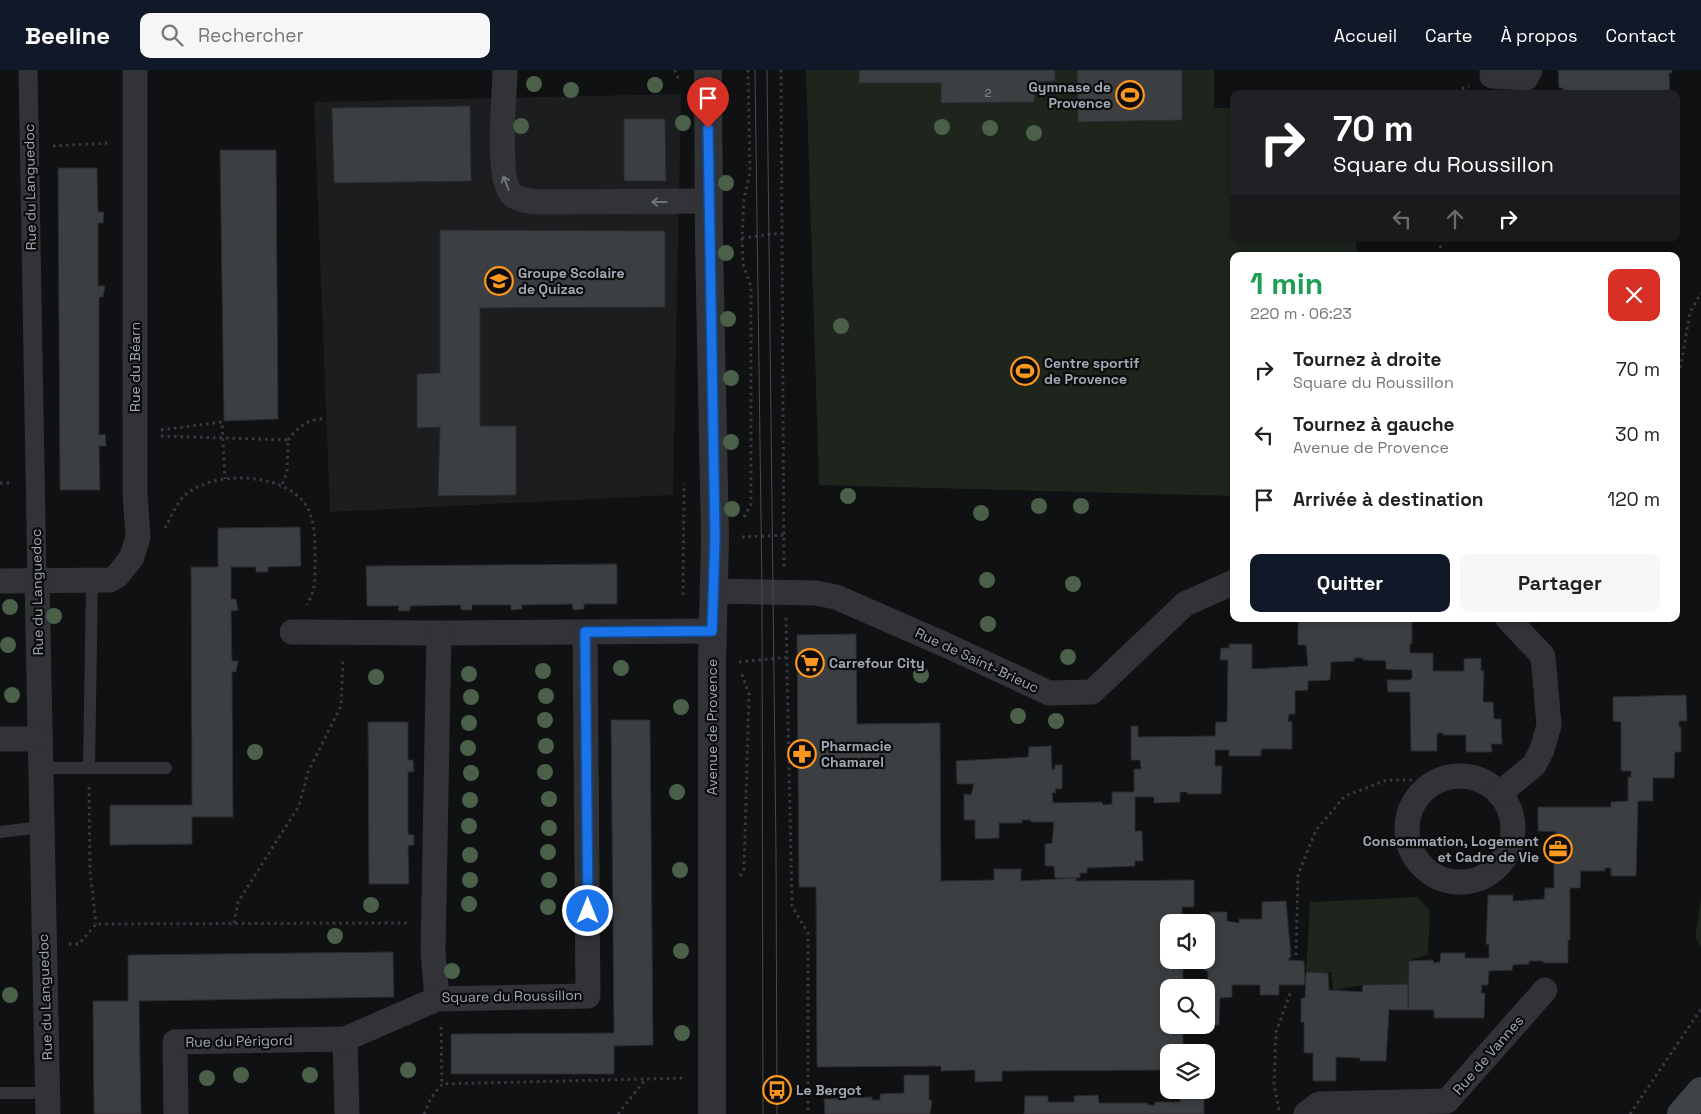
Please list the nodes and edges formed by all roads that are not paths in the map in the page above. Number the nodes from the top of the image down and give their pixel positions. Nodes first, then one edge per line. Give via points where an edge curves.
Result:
1 (28, 70) edge
2 (135, 70) edge
3 (505, 70) edge
4 (708, 70) edge
5 (1492, 70) edge
6 (1530, 70) edge
7 (708, 201) junction
8 (92, 580) junction
9 (0, 581) edge
10 (37, 582) junction
11 (1230, 584) edge
12 (713, 591) junction
13 (1511, 622) edge
14 (712, 631) junction
15 (292, 632) road end
16 (585, 632) junction
17 (439, 634) junction
18 (0, 739) edge
19 (38, 739) junction
20 (40, 768) junction
21 (89, 768) junction
22 (166, 768) dead end
23 (1500, 794) junction
24 (41, 827) junction
25 (0, 832) edge
26 (1546, 990) dead end
27 (436, 999) junction
28 (345, 1039) junction
29 (1701, 1091) edge
30 (0, 1093) edge
31 (48, 1103) edge
32 (176, 1114) edge
33 (346, 1114) edge
34 (712, 1114) edge
35 (1306, 1114) edge
36 (1681, 1114) edge

1 - 10 street, Rue du Languedoc
2 - 8 street, Rue du Béarn via 135,494 138,537 132,558 121,572 110,580
7 -> 3 street via 540,202 513,196 504,182 502,162
4 - 7 street, Avenue de Provence
5 - 6 street via 1492,76 1526,78
7 - 12 street, Avenue de Provence via 715,538
8 - 10 street, Rue du Béarn
8 - 21 lane
9 - 10 street, Rue du Béarn
10 - 19 street, Rue du Languedoc
11 - 12 street, Rue de Saint-Brieuc via 1184,604 1092,692 1049,693 836,598 816,593
12 - 14 street, Avenue de Provence
13 - 23 street via 1543,656 1549,725 1534,765
14 - 16 street
14 - 34 street, Avenue de Provence
15 - 17 street
16 - 17 street
16 - 27 street, Square du Roussillon via 588,996
17 - 27 street, Square du Roussillon via 434,923
18 - 19 street
19 - 20 street, Rue du Languedoc
20 - 21 lane
20 - 24 street, Rue du Languedoc
21 - 22 lane
23 - 23 street via 1512,820 1509,849 1502,862 1479,879 1464,882 1450,881 1424,868 1414,856 1407,826 1410,810 1429,786 1458,776 1488,784
24 - 25 lane
24 - 31 street, Rue du Languedoc
26 - 35 street, Rue de Vannes via 1447,1101 1319,1104
27 - 28 street, Rue du Périgord
28 - 32 street, Rue du Périgord via 175,1042
28 - 33 street
29 - 36 main road
30 - 31 lane

